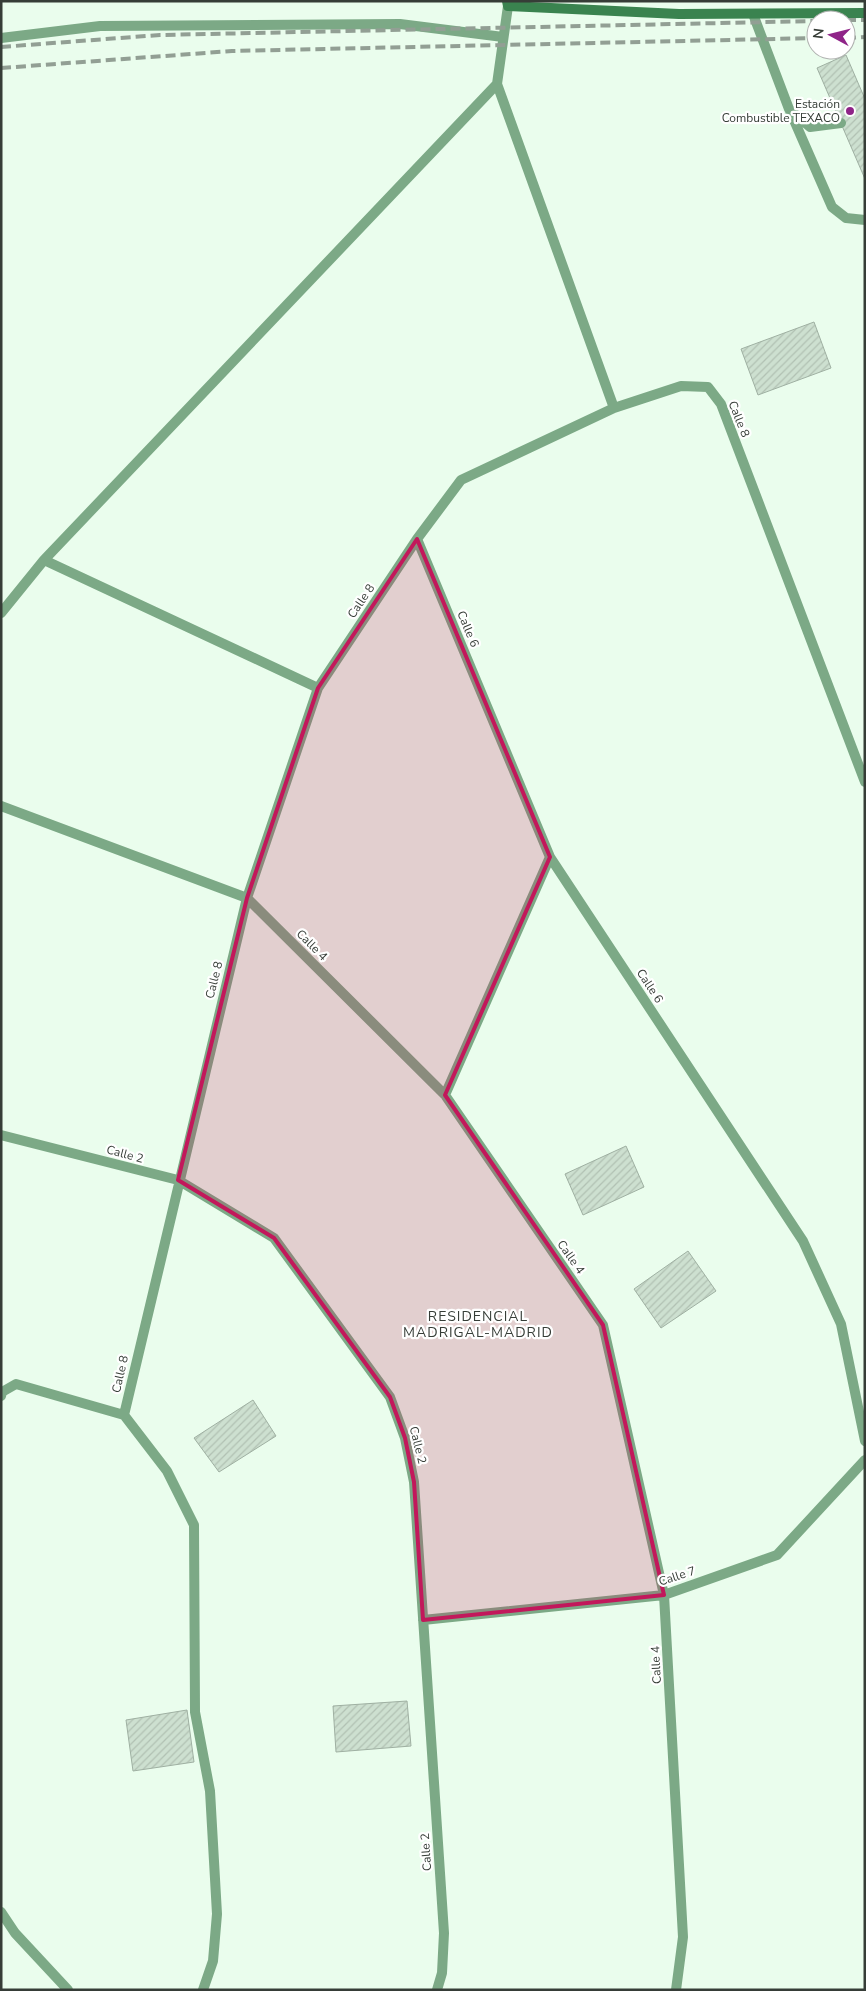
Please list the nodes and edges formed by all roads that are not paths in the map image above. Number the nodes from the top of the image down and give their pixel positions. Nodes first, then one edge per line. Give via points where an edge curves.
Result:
1 (507, 3) edge
2 (865, 13) edge
3 (753, 14) junction
4 (503, 37) junction
5 (1, 38) edge
6 (497, 84) junction
7 (790, 109) junction
8 (841, 123) dead end
9 (865, 220) edge
10 (614, 408) junction
11 (418, 539) junction
12 (44, 560) junction
13 (1, 613) edge
14 (318, 688) junction
15 (865, 782) edge
16 (1, 806) edge
17 (550, 857) junction
18 (247, 898) junction
19 (444, 1095) junction
20 (1, 1134) edge
21 (178, 1180) junction
22 (1, 1396) edge
23 (124, 1415) junction
24 (865, 1440) edge
25 (865, 1460) edge
26 (664, 1595) junction
27 (423, 1620) junction
28 (1, 1912) edge
29 (68, 1990) edge
30 (203, 1990) edge
31 (437, 1990) edge
32 (676, 1990) edge

1 - 3 street via 679,14
1 - 4 street
2 - 3 street
3 - 7 street
4 - 5 street via 381,24 100,26
4 - 6 street
6 - 10 street
6 - 12 street
7 - 8 street via 810,127
7 - 9 street via 832,207 846,218
10 - 11 street, Calle 8 via 461,480
10 - 15 street, Calle 8 via 681,386 708,387 721,404
11 - 14 street, Calle 8
11 - 17 street, Calle 6
12 - 13 street
12 - 14 street
14 - 18 street, Calle 8
16 - 18 street, Calle 4
17 - 19 street
17 - 24 street, Calle 6 via 803,1241 841,1324
18 - 19 street, Calle 4
18 - 21 street, Calle 8
19 - 26 street, Calle 4 via 603,1325
20 - 21 street, Calle 2
21 - 23 street, Calle 8
21 - 27 street, Calle 2 via 274,1238 390,1397 405,1438 414,1482
22 - 23 street via 16,1384
23 - 30 street via 167,1471 194,1526 195,1712 210,1790 217,1914 213,1961
25 - 26 street, Calle 7 via 776,1555
26 - 27 street, Calle 7
26 - 32 street, Calle 4 via 683,1937
27 - 31 street, Calle 2 via 444,1933 442,1973
28 - 29 street

